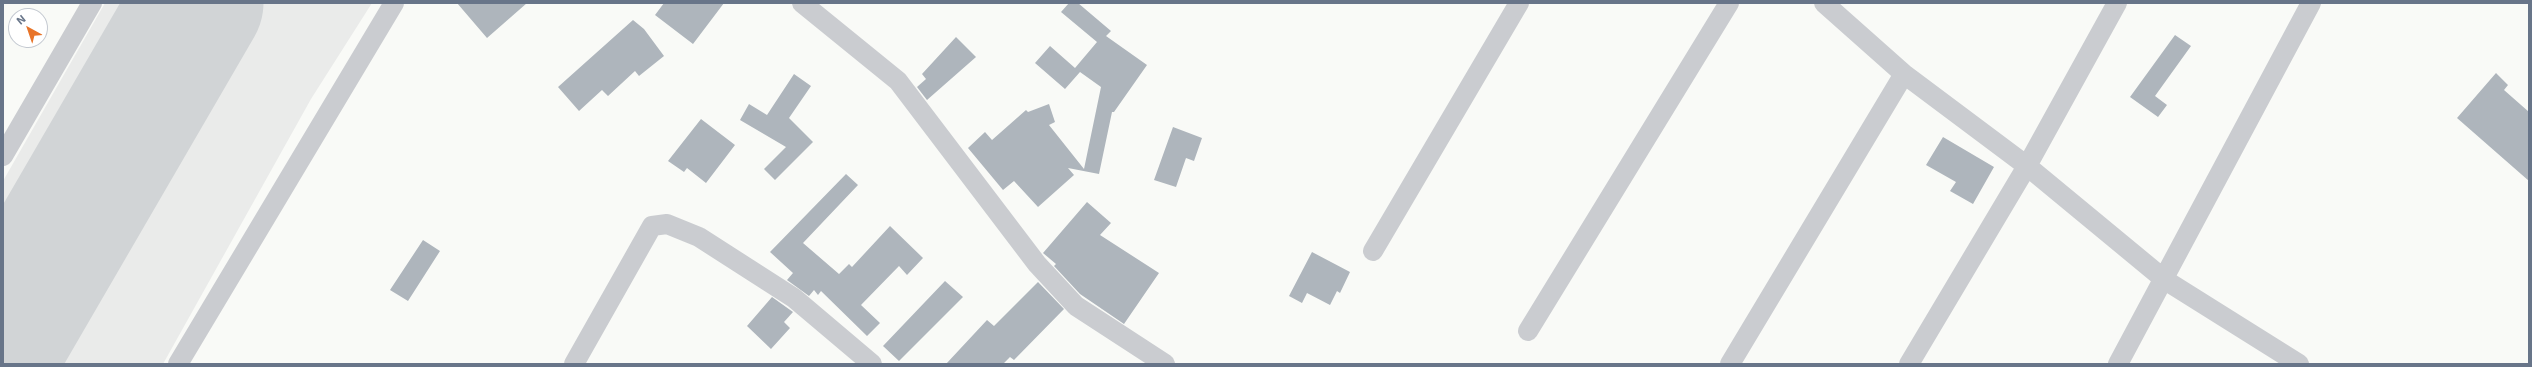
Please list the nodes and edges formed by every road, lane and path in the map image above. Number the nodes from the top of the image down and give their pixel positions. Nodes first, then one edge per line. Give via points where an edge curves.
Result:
1 (92, 3) edge
2 (394, 3) edge
3 (802, 3) edge
4 (1519, 3) edge
5 (1729, 3) edge
6 (1824, 3) edge
7 (2117, 3) edge
8 (2311, 3) edge
9 (1904, 74) junction
10 (3, 156) edge
11 (2027, 166) junction
12 (1373, 251) dead end
13 (2165, 280) junction
14 (1528, 331) dead end
15 (178, 364) edge
16 (574, 364) edge
17 (872, 364) edge
18 (1165, 364) edge
19 (1730, 364) edge
20 (1909, 364) edge
21 (2118, 364) edge
22 (2299, 364) edge

1 - 10 street
2 - 15 street
3 - 18 street via 898,81 1037,264 1076,306
4 - 12 street
5 - 14 street
6 - 9 street
7 - 11 street
8 - 13 street
9 - 11 street
9 - 19 street
11 - 13 street
11 - 20 street
13 - 21 street
13 - 22 street
16 - 17 street via 652,226 667,224 699,238 794,298

